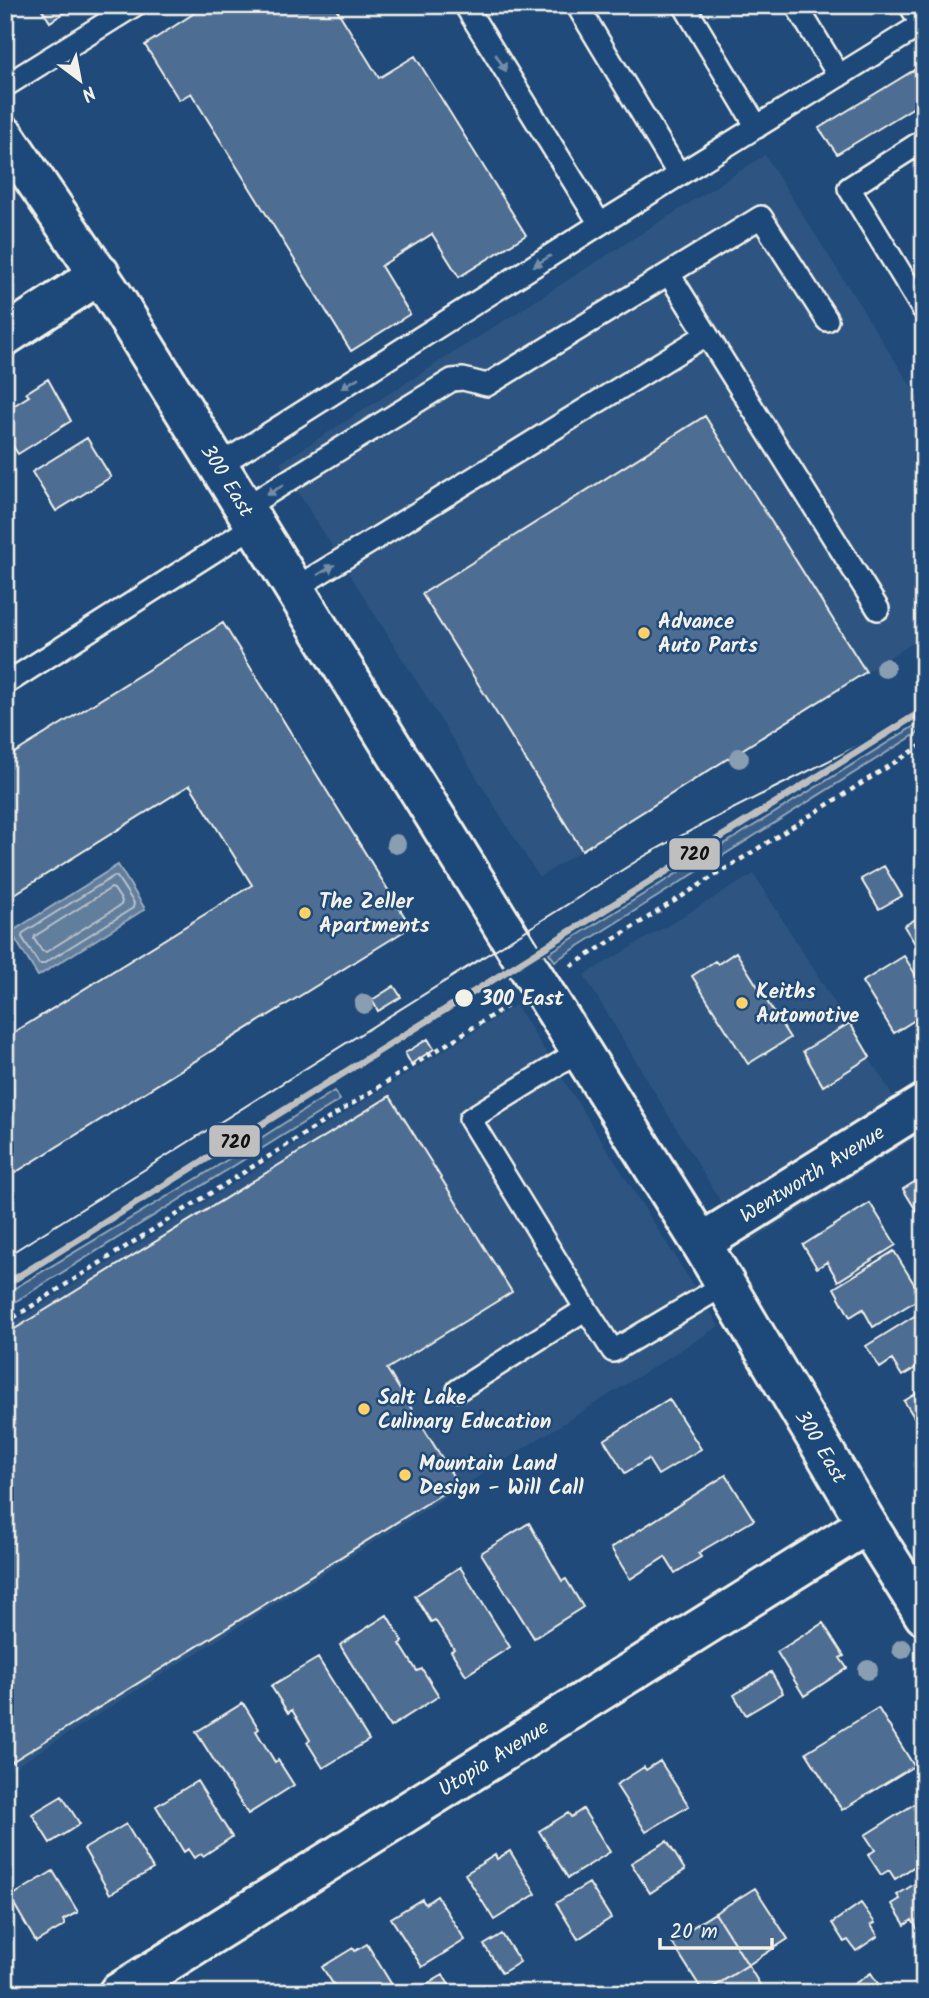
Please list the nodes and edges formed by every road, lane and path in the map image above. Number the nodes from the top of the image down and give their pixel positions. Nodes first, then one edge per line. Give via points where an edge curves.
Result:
1 (135, 5) edge
2 (465, 5) edge
3 (577, 5) edge
4 (684, 5) edge
5 (796, 5) edge
6 (910, 5) edge
7 (923, 24) edge
8 (839, 76) junction
9 (5, 86) edge
10 (757, 127) junction
11 (5, 136) edge
12 (924, 140) edge
13 (679, 175) junction
14 (600, 225) junction
15 (669, 274) junction
16 (100, 275) junction
17 (922, 308) dead end
18 (827, 320) dead end
19 (706, 335) junction
20 (5, 336) edge
21 (218, 466) junction
22 (250, 517) junction
23 (295, 589) junction
24 (878, 609) dead end
25 (5, 684) edge
26 (924, 744) edge
27 (562, 972) dead end
28 (518, 999) dead end
29 (581, 1050) junction
30 (924, 1104) edge
31 (701, 1243) junction
32 (726, 1284) junction
33 (586, 1309) junction
34 (5, 1323) edge
35 (458, 1390) dead end
36 (867, 1524) junction
37 (924, 1615) edge
38 (118, 1993) edge

1 - 9 lane
2 -> 14 lane
3 - 13 lane
4 - 10 lane
5 - 8 lane
6 - 7 lane
7 - 8 lane
8 - 10 lane
10 - 13 lane
11 - 16 street, 300 East
12 - 17 lane via 849,188
13 - 14 lane
14 -> 21 lane
15 - 18 lane via 761,217
15 - 19 lane
15 -> 22 lane via 487,385 452,380 305,470
16 - 20 street
16 - 21 street, 300 East
23 -> 19 lane
19 - 24 lane
21 - 22 street, 300 East
22 - 23 street, 300 East
22 - 25 lane
23 - 29 street, 300 East
26 - 27 path
28 - 34 path
29 - 31 street, 300 East
29 - 33 lane via 470,1119
30 - 31 street, Wentworth Avenue
31 - 32 street, 300 East
32 - 33 lane via 613,1351
32 - 36 street, 300 East
33 - 35 lane
36 - 37 street, 300 East
36 - 38 street, Utopia Avenue

